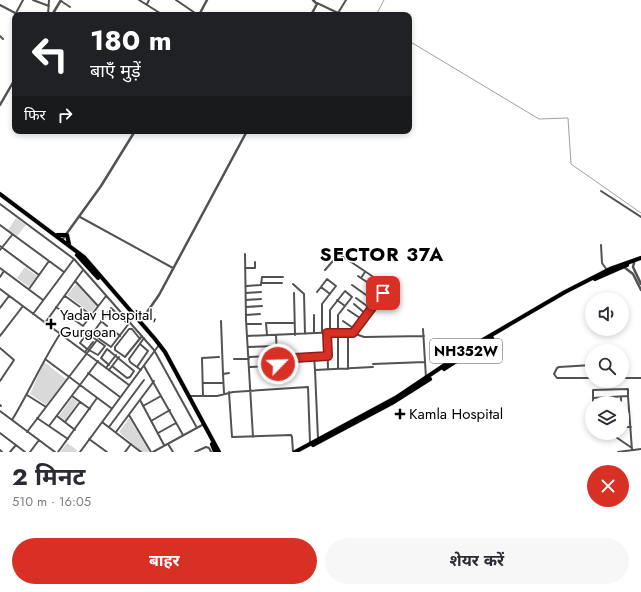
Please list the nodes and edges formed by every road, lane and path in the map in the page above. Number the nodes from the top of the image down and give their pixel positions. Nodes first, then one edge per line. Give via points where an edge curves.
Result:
1 (23, 0) edge
2 (33, 0) edge
3 (49, 0) edge
4 (139, 0) edge
5 (149, 0) edge
6 (176, 0) edge
7 (207, 0) edge
8 (313, 0) edge
9 (346, 0) edge
10 (61, 1) edge
11 (317, 3) junction
12 (147, 4) junction
13 (0, 5) edge
14 (49, 6) junction
15 (70, 7) dead end
16 (14, 12) edge
17 (17, 12) edge
18 (48, 12) edge
19 (54, 12) edge
20 (159, 12) edge
21 (194, 12) edge
22 (201, 12) edge
23 (312, 12) edge
24 (335, 12) edge
25 (338, 12) edge
26 (0, 36) edge
27 (3, 38) dead end
28 (12, 84) edge
29 (0, 105) edge
30 (133, 134) edge
31 (245, 134) edge
32 (602, 191) dead end
33 (0, 196) edge
34 (0, 204) edge
35 (80, 217) junction
36 (641, 217) edge
37 (0, 225) edge
38 (12, 235) junction
39 (55, 235) junction
40 (67, 236) junction
41 (62, 241) junction
42 (69, 245) junction
43 (601, 245) dead end
44 (1, 247) edge
45 (0, 250) edge
46 (77, 254) junction
47 (245, 254) dead end
48 (74, 258) junction
49 (641, 259) edge
50 (49, 261) junction
51 (255, 262) dead end
52 (634, 263) junction
53 (89, 265) junction
54 (624, 267) junction
55 (0, 268) edge
56 (173, 268) junction
57 (245, 268) junction
58 (83, 270) junction
59 (325, 270) dead end
60 (607, 270) junction
61 (4, 271) junction
62 (64, 272) junction
63 (365, 272) junction
64 (633, 273) junction
65 (39, 275) junction
66 (358, 276) dead end
67 (0, 277) edge
68 (282, 277) dead end
69 (361, 278) junction
70 (75, 281) junction
71 (261, 283) junction
72 (282, 283) dead end
73 (293, 284) dead end
74 (641, 284) edge
75 (352, 285) dead end
76 (246, 286) junction
77 (321, 287) junction
78 (0, 289) edge
79 (29, 289) junction
80 (641, 290) edge
81 (260, 292) dead end
82 (317, 292) dead end
83 (246, 293) junction
84 (294, 293) dead end
85 (383, 293) junction
86 (330, 294) junction
87 (106, 295) junction
88 (9, 296) junction
89 (65, 296) junction
90 (356, 298) dead end
91 (261, 299) dead end
92 (43, 300) junction
93 (246, 300) junction
94 (337, 300) junction
95 (376, 302) junction
96 (354, 304) dead end
97 (23, 306) junction
98 (98, 306) junction
99 (262, 306) dead end
100 (345, 306) junction
101 (56, 307) junction
102 (246, 307) junction
103 (0, 308) edge
104 (371, 309) junction
105 (348, 310) dead end
106 (34, 314) junction
107 (246, 314) junction
108 (260, 314) dead end
109 (91, 315) junction
110 (314, 315) dead end
111 (367, 315) junction
112 (525, 317) junction
113 (363, 320) junction
114 (101, 321) junction
115 (222, 321) dead end
116 (140, 322) junction
117 (344, 322) dead end
118 (45, 323) junction
119 (129, 323) junction
120 (295, 323) junction
121 (246, 324) junction
122 (261, 324) dead end
123 (107, 326) dead end
124 (423, 329) dead end
125 (113, 330) dead end
126 (356, 330) junction
127 (330, 332) junction
128 (338, 332) junction
129 (348, 332) junction
130 (314, 333) junction
131 (322, 333) junction
132 (327, 333) junction
133 (353, 333) junction
134 (60, 334) junction
135 (295, 334) junction
136 (305, 334) junction
137 (266, 335) junction
138 (276, 335) junction
139 (0, 336) edge
140 (120, 336) junction
141 (247, 336) junction
142 (424, 336) junction
143 (143, 337) junction
144 (96, 339) junction
145 (140, 339) junction
146 (140, 344) junction
147 (159, 345) junction
148 (276, 346) junction
149 (248, 347) junction
150 (1, 349) edge
151 (88, 349) junction
152 (154, 350) junction
153 (0, 353) edge
154 (86, 353) junction
155 (116, 355) junction
156 (328, 356) junction
157 (119, 357) junction
158 (220, 357) dead end
159 (277, 357) junction
160 (314, 357) junction
161 (249, 358) junction
162 (45, 359) junction
163 (234, 360) dead end
164 (98, 361) junction
165 (425, 362) junction
166 (109, 364) junction
167 (585, 365) edge
168 (112, 366) junction
169 (144, 366) junction
170 (137, 367) junction
171 (250, 367) junction
172 (106, 368) junction
173 (328, 369) junction
174 (338, 369) junction
175 (348, 369) junction
176 (109, 370) junction
177 (141, 370) junction
178 (173, 370) junction
179 (315, 370) junction
180 (88, 373) junction
181 (229, 373) dead end
182 (223, 374) junction
183 (68, 377) junction
184 (585, 378) edge
185 (629, 378) edge
186 (641, 378) edge
187 (144, 380) dead end
188 (426, 380) junction
189 (0, 381) edge
190 (154, 382) junction
191 (223, 382) junction
192 (203, 383) junction
193 (79, 385) junction
194 (129, 385) junction
195 (229, 392) junction
196 (250, 392) junction
197 (224, 393) junction
198 (27, 395) junction
199 (72, 396) junction
200 (161, 396) junction
201 (188, 396) junction
202 (203, 396) junction
203 (593, 396) edge
204 (628, 396) edge
205 (120, 397) junction
206 (97, 398) junction
207 (140, 400) junction
208 (80, 402) junction
209 (143, 406) junction
210 (629, 406) edge
211 (46, 407) junction
212 (111, 408) junction
213 (90, 409) junction
214 (170, 410) junction
215 (0, 412) edge
216 (129, 415) junction
217 (57, 416) junction
218 (37, 418) junction
219 (12, 420) junction
220 (150, 421) junction
221 (65, 422) junction
222 (102, 422) junction
223 (176, 422) junction
224 (203, 425) junction
225 (49, 426) junction
226 (109, 427) junction
227 (631, 427) joint
228 (197, 428) junction
229 (75, 430) junction
230 (27, 432) junction
231 (116, 432) junction
232 (0, 433) edge
233 (158, 433) junction
234 (183, 435) junction
235 (252, 437) junction
236 (68, 439) junction
237 (89, 439) junction
238 (39, 440) junction
239 (622, 440) edge
240 (318, 441) junction
241 (131, 444) junction
242 (168, 444) junction
243 (310, 444) junction
244 (16, 445) junction
245 (164, 445) junction
246 (632, 449) junction
247 (641, 449) edge
248 (53, 451) edge
249 (10, 452) edge
250 (25, 452) edge
251 (30, 452) edge
252 (58, 452) edge
253 (80, 452) edge
254 (106, 452) edge
255 (125, 452) edge
256 (141, 452) edge
257 (152, 452) edge
258 (173, 452) edge
259 (195, 452) edge
260 (211, 452) edge
261 (216, 452) edge
262 (219, 452) edge
263 (294, 452) edge
264 (301, 452) edge
265 (619, 452) edge

1 - 17 street
2 - 14 street
3 - 14 street
4 - 12 street
5 - 12 street
6 - 21 street
7 - 22 street
8 - 11 street
9 - 25 street
10 - 15 street
10 - 19 street
11 - 23 street
11 - 24 street
12 - 20 street
13 - 16 street
14 - 18 street
26 - 27 street
28 - 29 street
30 - 35 street
31 - 56 street
32 - 36 street
33 - 39 highway
33 - 41 highway
34 - 48 street
35 - 40 street
35 - 56 street
37 - 38 street
38 - 44 street
38 - 50 street
39 - 40 highway
39 - 41 highway
40 - 41 street
40 - 42 highway
41 - 42 highway
41 - 46 highway
42 - 53 highway
43 - 60 street via 602,263
44 - 45 street
44 - 65 street
46 - 48 street
46 - 53 highway
47 - 57 street
48 - 58 street
48 - 62 street
49 - 52 highway, NH352W
49 - 60 highway, NH352W
50 - 62 street
50 - 65 street
51 - 57 street via 255,268
52 - 54 highway, NH352W
52 - 64 street
53 - 116 highway
53 - 147 highway
54 - 64 street
54 - 112 highway, NH352W
55 - 61 street
56 - 116 street
57 - 76 street
58 - 70 street
58 - 87 street
59 - 63 street via 338,254
60 - 112 highway, NH352W
61 - 67 street
61 - 79 street
62 - 92 street
63 - 69 street
63 - 85 street via 386,286
64 - 74 street
64 - 80 street
65 - 79 street
66 - 69 street
68 - 71 street via 262,277
69 - 85 street
70 - 89 street
70 - 98 street
71 - 72 street
71 - 76 street
73 - 136 street via 304,294
75 - 95 street
76 - 83 street
77 - 82 street
77 - 86 street
77 - 86 street via 327,280 332,282 336,286
78 - 88 street
79 - 92 street
81 - 83 street
83 - 93 street
84 - 120 street
85 - 95 street
86 - 131 street via 322,304
87 - 98 street
87 - 119 street
88 - 97 street
88 - 103 street
89 - 101 street
89 - 109 street
90 - 104 street
91 - 93 street
92 - 106 street
93 - 102 street
94 - 100 street
94 - 100 street via 344,291 352,296
94 - 127 street via 330,310
95 - 104 street
96 - 111 street
97 - 106 street
97 - 139 street
98 - 109 street
99 - 102 street
100 - 128 street via 338,315
101 - 109 street via 82,326
101 - 118 street
102 - 107 street
104 - 111 street
105 - 113 street
106 - 118 street
107 - 108 street
107 - 121 street
110 - 130 street
111 - 113 street
112 - 188 highway, NH352W
113 - 126 street
114 - 119 street via 112,308
114 - 123 street
114 - 140 street via 95,330 99,334 98,338 112,347
115 - 182 street
116 - 147 highway
117 - 126 street
118 - 134 street
119 - 140 street
119 - 143 street
120 - 135 street
120 - 137 street via 266,323
121 - 122 street
121 - 141 street
124 - 142 street
125 - 140 street
126 - 133 street
127 - 128 street
127 - 132 street
128 - 129 street
128 - 174 street
129 - 133 street
129 - 175 street
130 - 131 street
130 - 136 street
131 - 132 street
132 - 156 street
133 - 142 street via 364,338
134 - 154 street
134 - 162 street
135 - 136 street
135 - 138 street
137 - 138 street
137 - 141 street
138 - 148 street
141 - 149 street
142 - 165 street
143 - 145 street
143 - 146 street
143 - 152 street
144 - 151 street
144 - 151 street via 86,333 80,343
144 - 151 street via 104,346 99,355
145 - 145 street via 125,357 115,350 129,329 132,329
146 - 170 street via 148,351
146 - 170 street via 129,359
147 - 152 street
147 - 178 highway
148 - 149 street
148 - 159 street
149 - 161 street
150 - 153 street
150 - 189 street via 14,360
151 - 154 street
152 - 169 street
152 - 228 street
154 - 164 street
154 - 183 street
155 - 157 street
155 - 166 street
155 - 166 street via 106,350 101,358
156 - 160 street
156 - 173 street
157 - 168 street
157 - 168 street via 134,369 134,372 127,378
158 - 192 street via 202,358
159 - 160 street
159 - 161 street
159 - 171 street via 278,367
160 - 179 street
161 - 163 street
161 - 171 street
162 - 183 street
162 - 198 street
164 - 172 street
164 - 180 street
165 - 175 street
165 - 188 street
166 - 172 street
167 - 184 street via 559,367 554,374 557,378
168 - 176 street
169 - 177 street
169 - 190 street
170 - 177 street
171 - 196 street
172 - 176 street
173 - 174 street
173 - 179 street
174 - 175 street
176 - 194 street
177 - 194 street
178 - 201 highway
178 - 224 highway
179 - 240 street
180 - 193 street
180 - 205 street
181 - 182 street
182 - 191 street
183 - 193 street
183 - 211 street
185 - 186 street
187 - 226 street
188 - 240 highway, NH352W via 392,403
190 - 200 street
190 - 207 street
191 - 192 street
191 - 197 street
192 - 202 street
193 - 199 street
193 - 206 street
194 - 205 street
195 - 196 street
195 - 197 street
195 - 235 street via 232,436
196 - 235 street
196 - 243 street via 308,387
197 - 202 street
198 - 211 street
198 - 219 street
199 - 208 street
199 - 217 street
200 - 209 street
200 - 214 street
201 - 202 street
201 - 224 highway
203 - 204 street via 593,390 628,389
205 - 212 street
206 - 212 street
206 - 213 street
207 - 209 street
207 - 216 street
208 - 213 street
208 - 221 street
209 - 220 street
210 - 227 street
211 - 218 street
212 - 222 street
213 - 229 street
214 - 220 street
214 - 223 street
215 - 219 street
216 - 231 street
216 - 257 street
217 - 221 street
217 - 225 street
218 - 225 street
218 - 230 street
219 - 230 street
220 - 233 street
221 - 229 street
222 - 226 street
222 - 237 street
223 - 233 street
223 - 234 street
224 - 228 street
224 - 261 highway
224 - 262 highway
225 - 236 street
226 - 231 street
227 - 246 street
228 - 234 street
229 - 236 street
230 - 238 street
231 - 241 street
232 - 244 street
233 - 245 street
234 - 242 street
235 - 263 street via 291,435
236 - 252 street
237 - 253 street
237 - 254 street
238 - 248 street
238 - 251 street
239 - 246 street
240 - 243 highway, NH352W
240 - 264 highway, NH352W
241 - 255 street
241 - 256 street
242 - 245 street
242 - 258 street
243 - 263 highway, NH352W
244 - 249 street
244 - 250 street
245 - 257 street
246 - 247 street
246 - 265 street
259 - 260 street via 206,447 210,448

